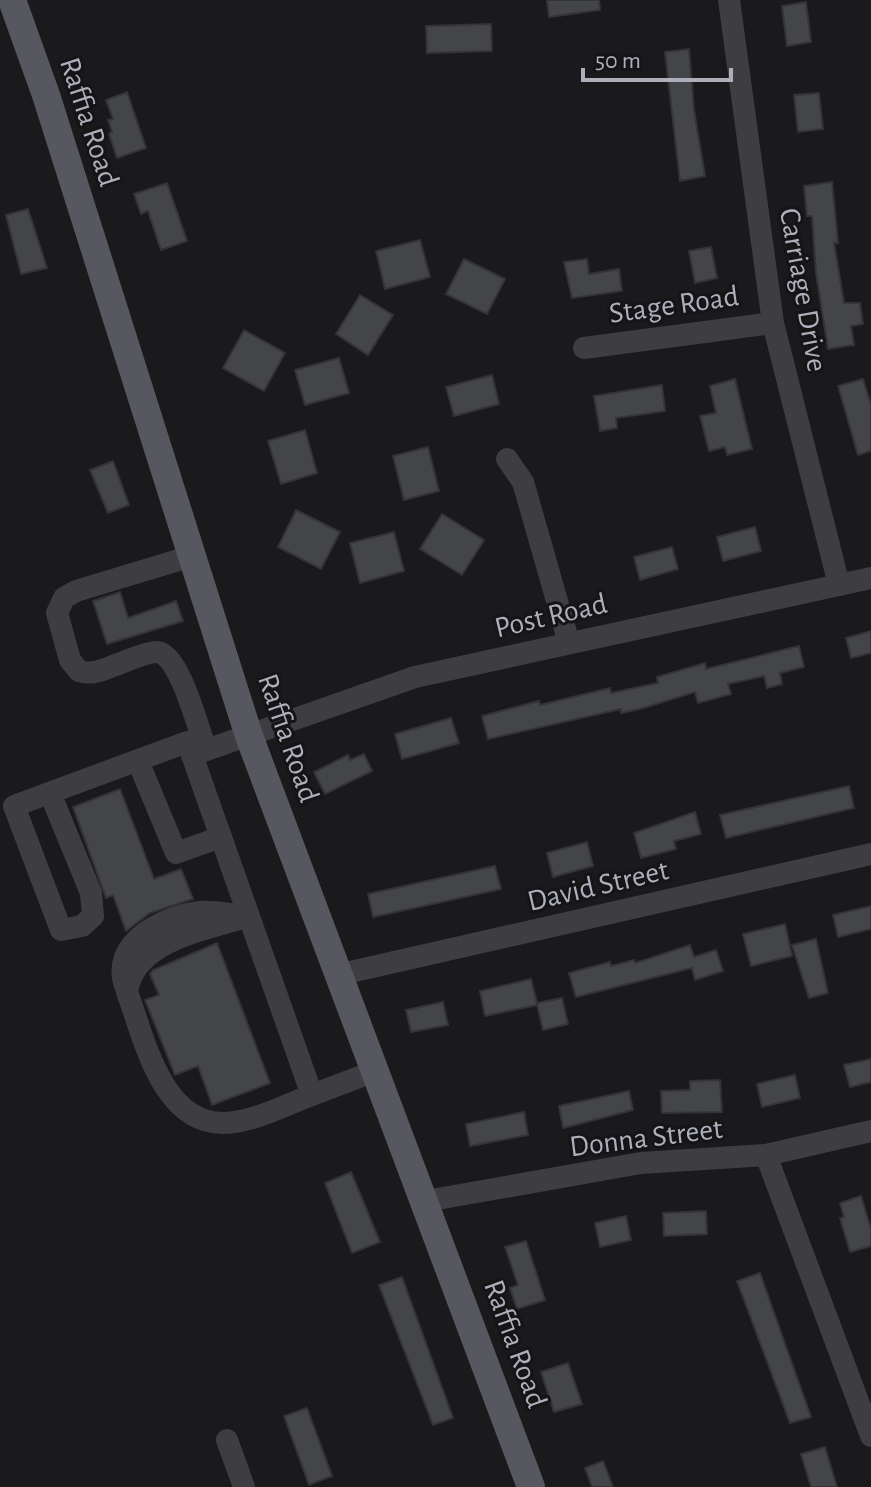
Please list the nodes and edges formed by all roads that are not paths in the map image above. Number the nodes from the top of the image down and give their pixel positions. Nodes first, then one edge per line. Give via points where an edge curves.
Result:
1 (12, 0) edge
2 (729, 0) edge
3 (773, 323) junction
4 (584, 348) dead end
5 (507, 459) dead end
6 (192, 556) junction
7 (871, 578) edge
8 (839, 585) junction
9 (569, 643) junction
10 (249, 736) junction
11 (199, 752) junction
12 (138, 761) junction
13 (50, 793) junction
14 (221, 837) junction
15 (871, 854) edge
16 (248, 916) junction
17 (337, 975) junction
18 (375, 1071) junction
19 (312, 1095) junction
20 (871, 1131) edge
21 (766, 1155) junction
22 (426, 1201) junction
23 (867, 1409) edge
24 (871, 1436) edge
25 (227, 1440) dead end
26 (244, 1487) edge
27 (531, 1487) edge

1 - 6 main road, Raffia Road
2 - 3 street, Carriage Drive
3 - 4 street, Stage Road
3 - 8 street, Carriage Drive
5 - 9 street via 523,482
6 - 10 main road, Raffia Road
6 - 11 street via 76,591 64,598 57,613 70,660 79,671 94,673 159,651 167,655 177,667
7 - 8 street, Post Road
8 - 9 street, Post Road
9 - 10 street, Post Road via 415,677
10 - 11 street, Post Road
10 - 17 main road, Raffia Road
11 - 12 street via 187,742
11 - 14 street
12 - 13 street
12 - 14 street via 176,853
13 - 13 street via 14,806 61,930 82,926 93,916 91,893
14 - 16 street
15 - 17 street, David Street
16 - 19 street
16 - 19 street via 142,958 129,977 127,992 160,1079 178,1102 201,1118 223,1123 252,1117
17 - 18 main road, Raffia Road
18 - 19 street
18 - 22 main road, Raffia Road
20 - 21 street, Donna Street
21 - 22 street, Donna Street via 641,1163
21 - 23 street
22 - 27 main road, Raffia Road
23 - 24 street
25 - 26 street

